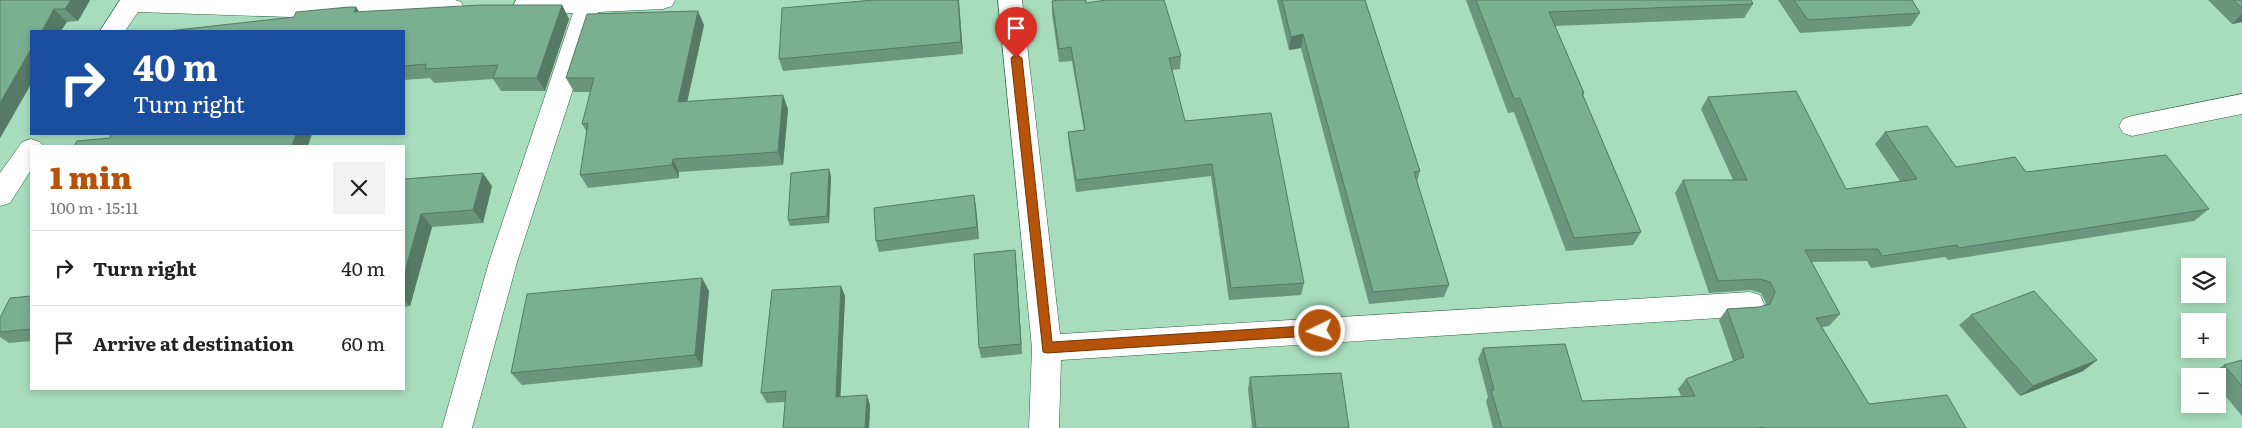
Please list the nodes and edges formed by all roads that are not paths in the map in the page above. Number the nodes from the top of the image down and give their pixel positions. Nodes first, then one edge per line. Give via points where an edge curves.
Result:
1 (663, 0) edge
2 (1010, 0) edge
3 (132, 2) edge
4 (588, 5) junction
5 (113, 30) edge
6 (2242, 104) edge
7 (2132, 126) dead end
8 (30, 151) edge
9 (0, 195) edge
10 (1750, 304) dead end
11 (1047, 348) junction
12 (457, 428) edge
13 (1044, 428) edge

1 - 4 street
2 - 11 street
3 - 4 street via 349,10
3 - 5 street
4 - 12 street via 503,262
6 - 7 street
8 - 9 street
10 - 11 street
11 - 13 street

